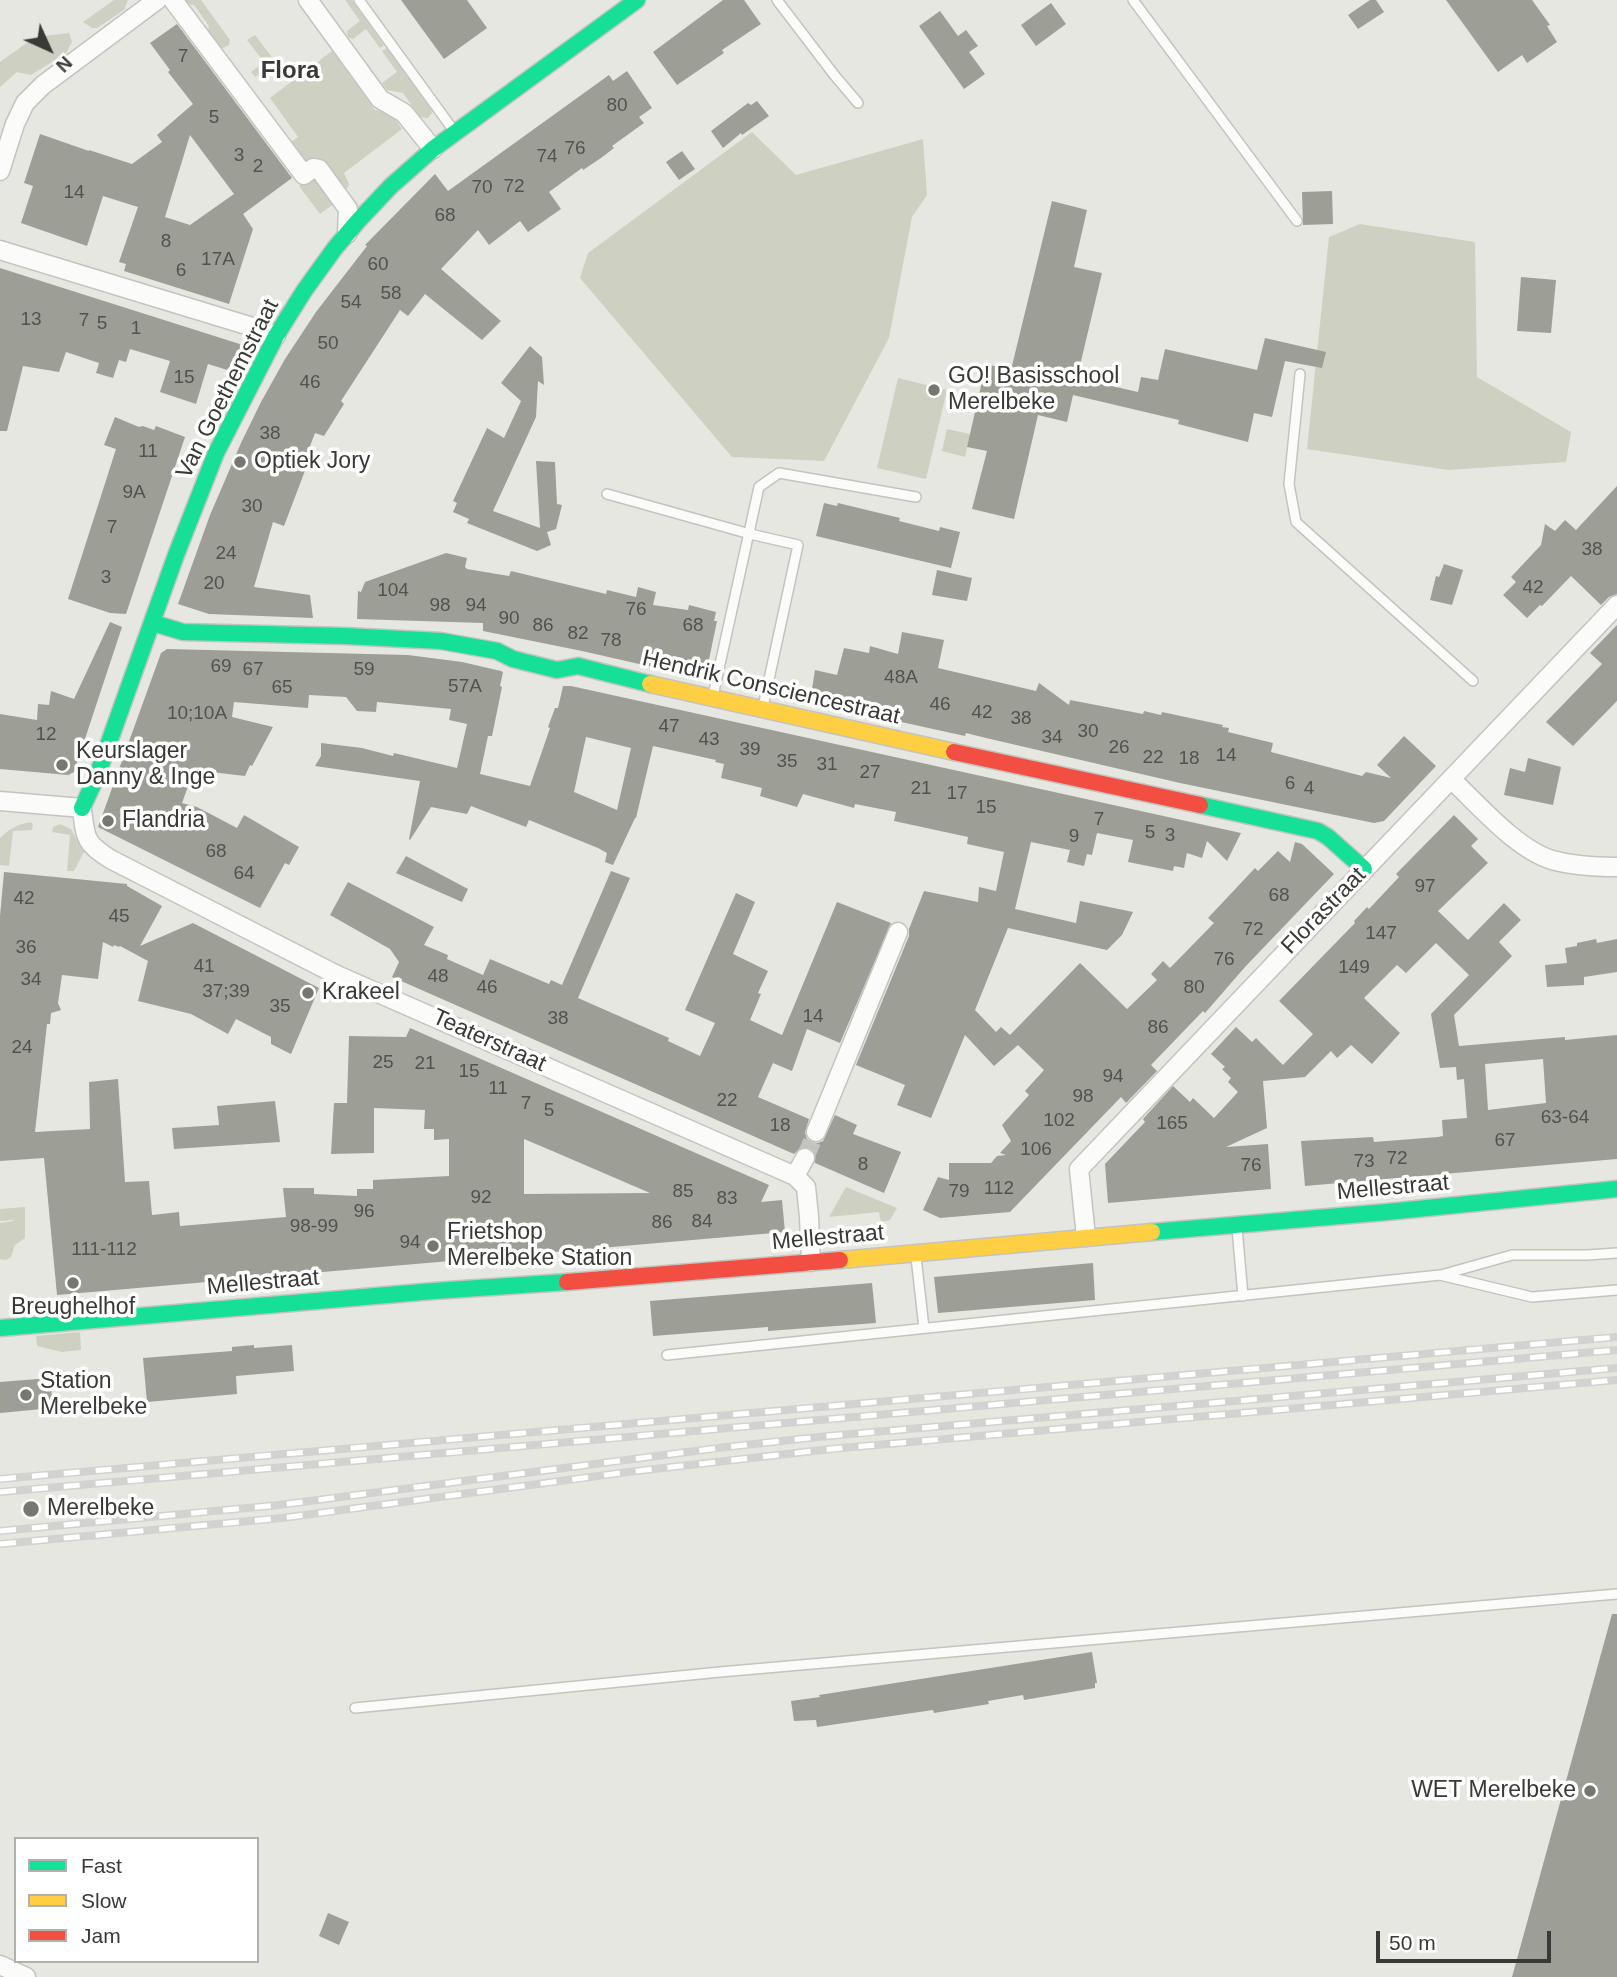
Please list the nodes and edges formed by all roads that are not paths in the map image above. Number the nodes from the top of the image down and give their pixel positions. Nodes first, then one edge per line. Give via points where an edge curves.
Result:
1 (308, 0) edge
2 (359, 0) edge
3 (637, 0) edge
4 (777, 0) edge
5 (1133, 0) edge
6 (161, 1) edge
7 (858, 103) dead end
8 (455, 133) junction
9 (433, 149) junction
10 (0, 171) edge
11 (1297, 221) dead end
12 (347, 234) junction
13 (0, 250) edge
14 (276, 336) junction
15 (1300, 374) dead end
16 (607, 494) dead end
17 (916, 496) dead end
18 (750, 534) junction
19 (1617, 605) edge
20 (153, 623) junction
21 (1473, 681) dead end
22 (713, 698) junction
23 (763, 709) junction
24 (1451, 779) junction
25 (0, 801) edge
26 (82, 808) junction
27 (1617, 867) edge
28 (1364, 869) junction
29 (898, 932) dead end
30 (816, 1132) tunnel mouth
31 (805, 1158) tunnel mouth
32 (795, 1176) junction
33 (1617, 1189) edge
34 (1237, 1224) junction
35 (1086, 1237) junction
36 (1617, 1253) edge
37 (916, 1254) junction
38 (811, 1262) junction
39 (1440, 1275) junction
40 (1617, 1290) edge
41 (1243, 1296) junction
42 (0, 1328) edge
43 (924, 1328) junction
44 (667, 1355) dead end
45 (1617, 1594) edge
46 (355, 1708) dead end
47 (0, 1965) edge
48 (26, 1977) edge

1 - 9 street via 380,99 404,113
2 - 8 lane
3 - 8 street, Van Goethemstraat
4 - 7 lane
5 - 11 lane
6 - 10 street via 43,85 25,103
6 - 12 street via 303,175 313,167 319,169 348,209
8 - 9 street, Van Goethemstraat
9 - 12 street, Van Goethemstraat
12 - 14 street, Van Goethemstraat
13 - 14 street
14 - 20 street, Van Goethemstraat via 216,453
15 - 21 lane via 1289,484 1296,522
16 - 18 lane
17 - 18 lane via 779,473 759,487
18 - 22 lane
18 - 23 lane via 798,545
19 - 24 street, Florastraat
20 - 22 street, Hendrik Consciencestraat via 183,632 441,641 498,650 513,659 557,670 578,666
20 - 26 street, Van Goethemstraat
22 - 23 street, Hendrik Consciencestraat
23 - 28 street, Hendrik Consciencestraat via 1318,831
24 - 27 street via 1518,842 1549,859 1582,867
24 - 28 street, Florastraat
25 - 26 street
26 - 32 street, Teaterstraat via 84,834 94,850 112,860 337,975
28 - 35 street, Florastraat via 1079,1169
29 - 30 street
31 - 32 street
32 - 38 street via 806,1187
33 - 34 street, Mellestraat
34 - 35 street, Mellestraat
34 - 41 lane
35 - 37 street, Mellestraat
36 - 39 lane via 1512,1255
37 - 38 street, Mellestraat
37 - 43 lane
38 - 42 street, Mellestraat
39 - 40 lane via 1532,1297
39 - 41 lane
41 - 43 lane
43 - 44 lane
45 - 46 lane
47 - 48 street

